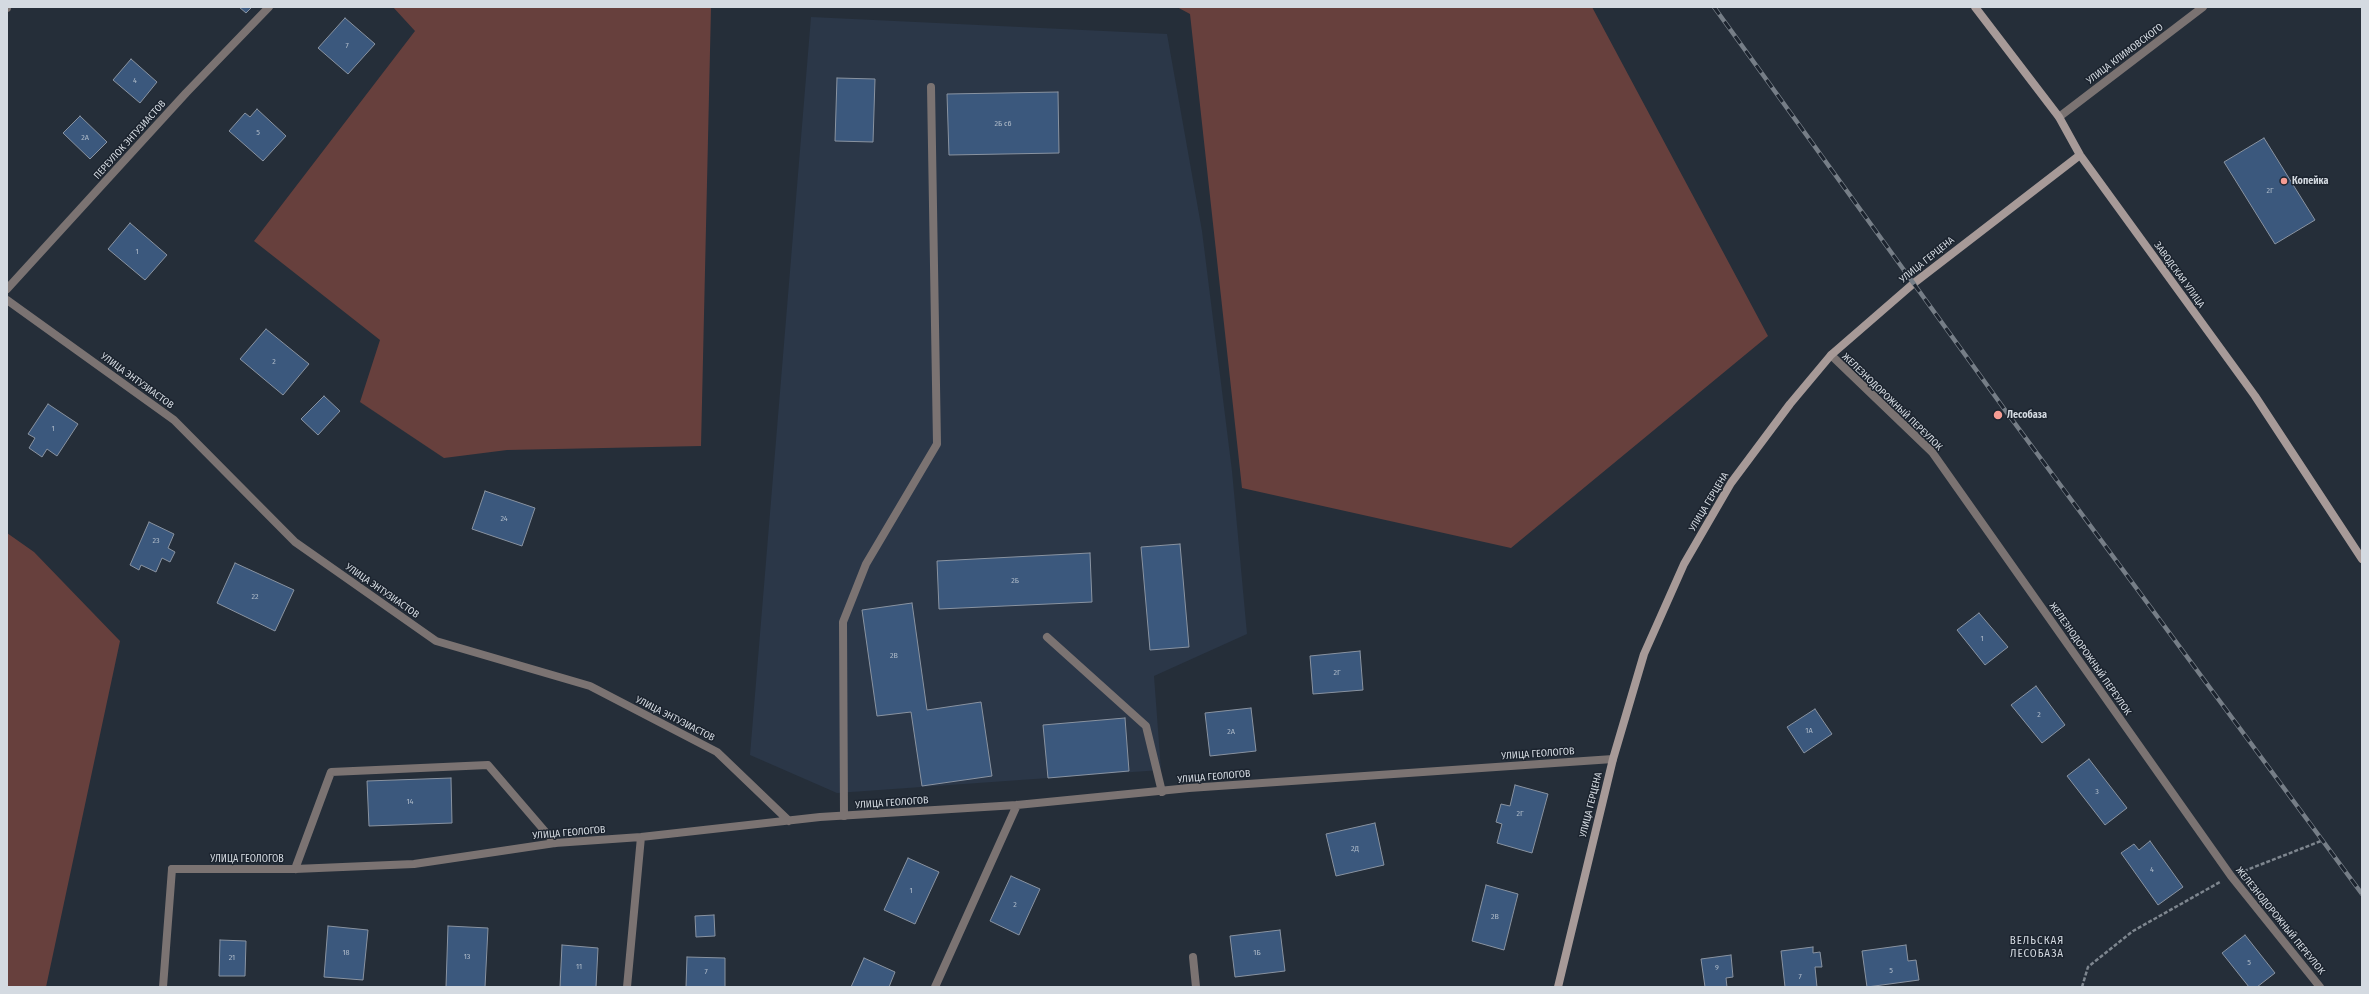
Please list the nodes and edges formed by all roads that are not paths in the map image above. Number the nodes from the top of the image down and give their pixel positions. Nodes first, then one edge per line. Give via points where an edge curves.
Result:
1 (269, 7) edge
2 (1975, 7) edge
3 (2203, 7) edge
4 (931, 87) dead end
5 (2059, 117) junction
6 (2080, 155) junction
7 (7, 289) edge
8 (7, 300) edge
9 (1831, 355) junction
10 (2362, 559) edge
11 (1047, 637) dead end
12 (1613, 759) junction
13 (1162, 792) junction
14 (1018, 805) junction
15 (844, 816) junction
16 (789, 821) junction
17 (641, 837) junction
18 (555, 843) junction
19 (295, 869) junction
20 (1192, 957) dead end
21 (163, 987) edge
22 (627, 987) edge
23 (935, 987) edge
24 (1196, 987) edge
25 (1558, 987) edge
26 (2320, 987) edge

1 - 7 street, ПЕРЕУЛОК ЭНТУЗИАСТОВ via 186,93
2 - 5 street, ЗАВОДСКАЯ УЛИЦА
3 - 5 street, УЛИЦА КЛИМОВСКОГО
4 - 15 street via 937,444 866,564 843,622
5 - 6 street, ЗАВОДСКАЯ УЛИЦА
6 - 9 street, УЛИЦА ГЕРЦЕНА via 1914,283
6 - 10 street, ЗАВОДСКАЯ УЛИЦА via 2255,396
8 - 16 street, УЛИЦА ЭНТУЗИАСТОВ via 174,420 295,542 436,641 597,690 718,752
9 - 12 street, УЛИЦА ГЕРЦЕНА via 1790,404 1731,483 1684,564 1644,654
9 - 26 street, ЖЕЛЕЗНОДОРОЖНЫЙ ПЕРЕУЛОК via 1932,452 2231,876
11 - 13 street via 1146,726
12 - 13 street, УЛИЦА ГЕОЛОГОВ
12 - 25 street, УЛИЦА ГЕРЦЕНА
13 - 14 street, УЛИЦА ГЕОЛОГОВ
14 - 15 street, УЛИЦА ГЕОЛОГОВ
14 - 23 street
15 - 16 street, УЛИЦА ГЕОЛОГОВ
16 - 17 street, УЛИЦА ГЕОЛОГОВ
17 - 18 street, УЛИЦА ГЕОЛОГОВ
17 - 22 street
18 - 19 street, УЛИЦА ГЕОЛОГОВ via 414,864
18 - 19 street via 488,765 331,772
19 - 21 street, УЛИЦА ГЕОЛОГОВ via 172,869
20 - 24 street

